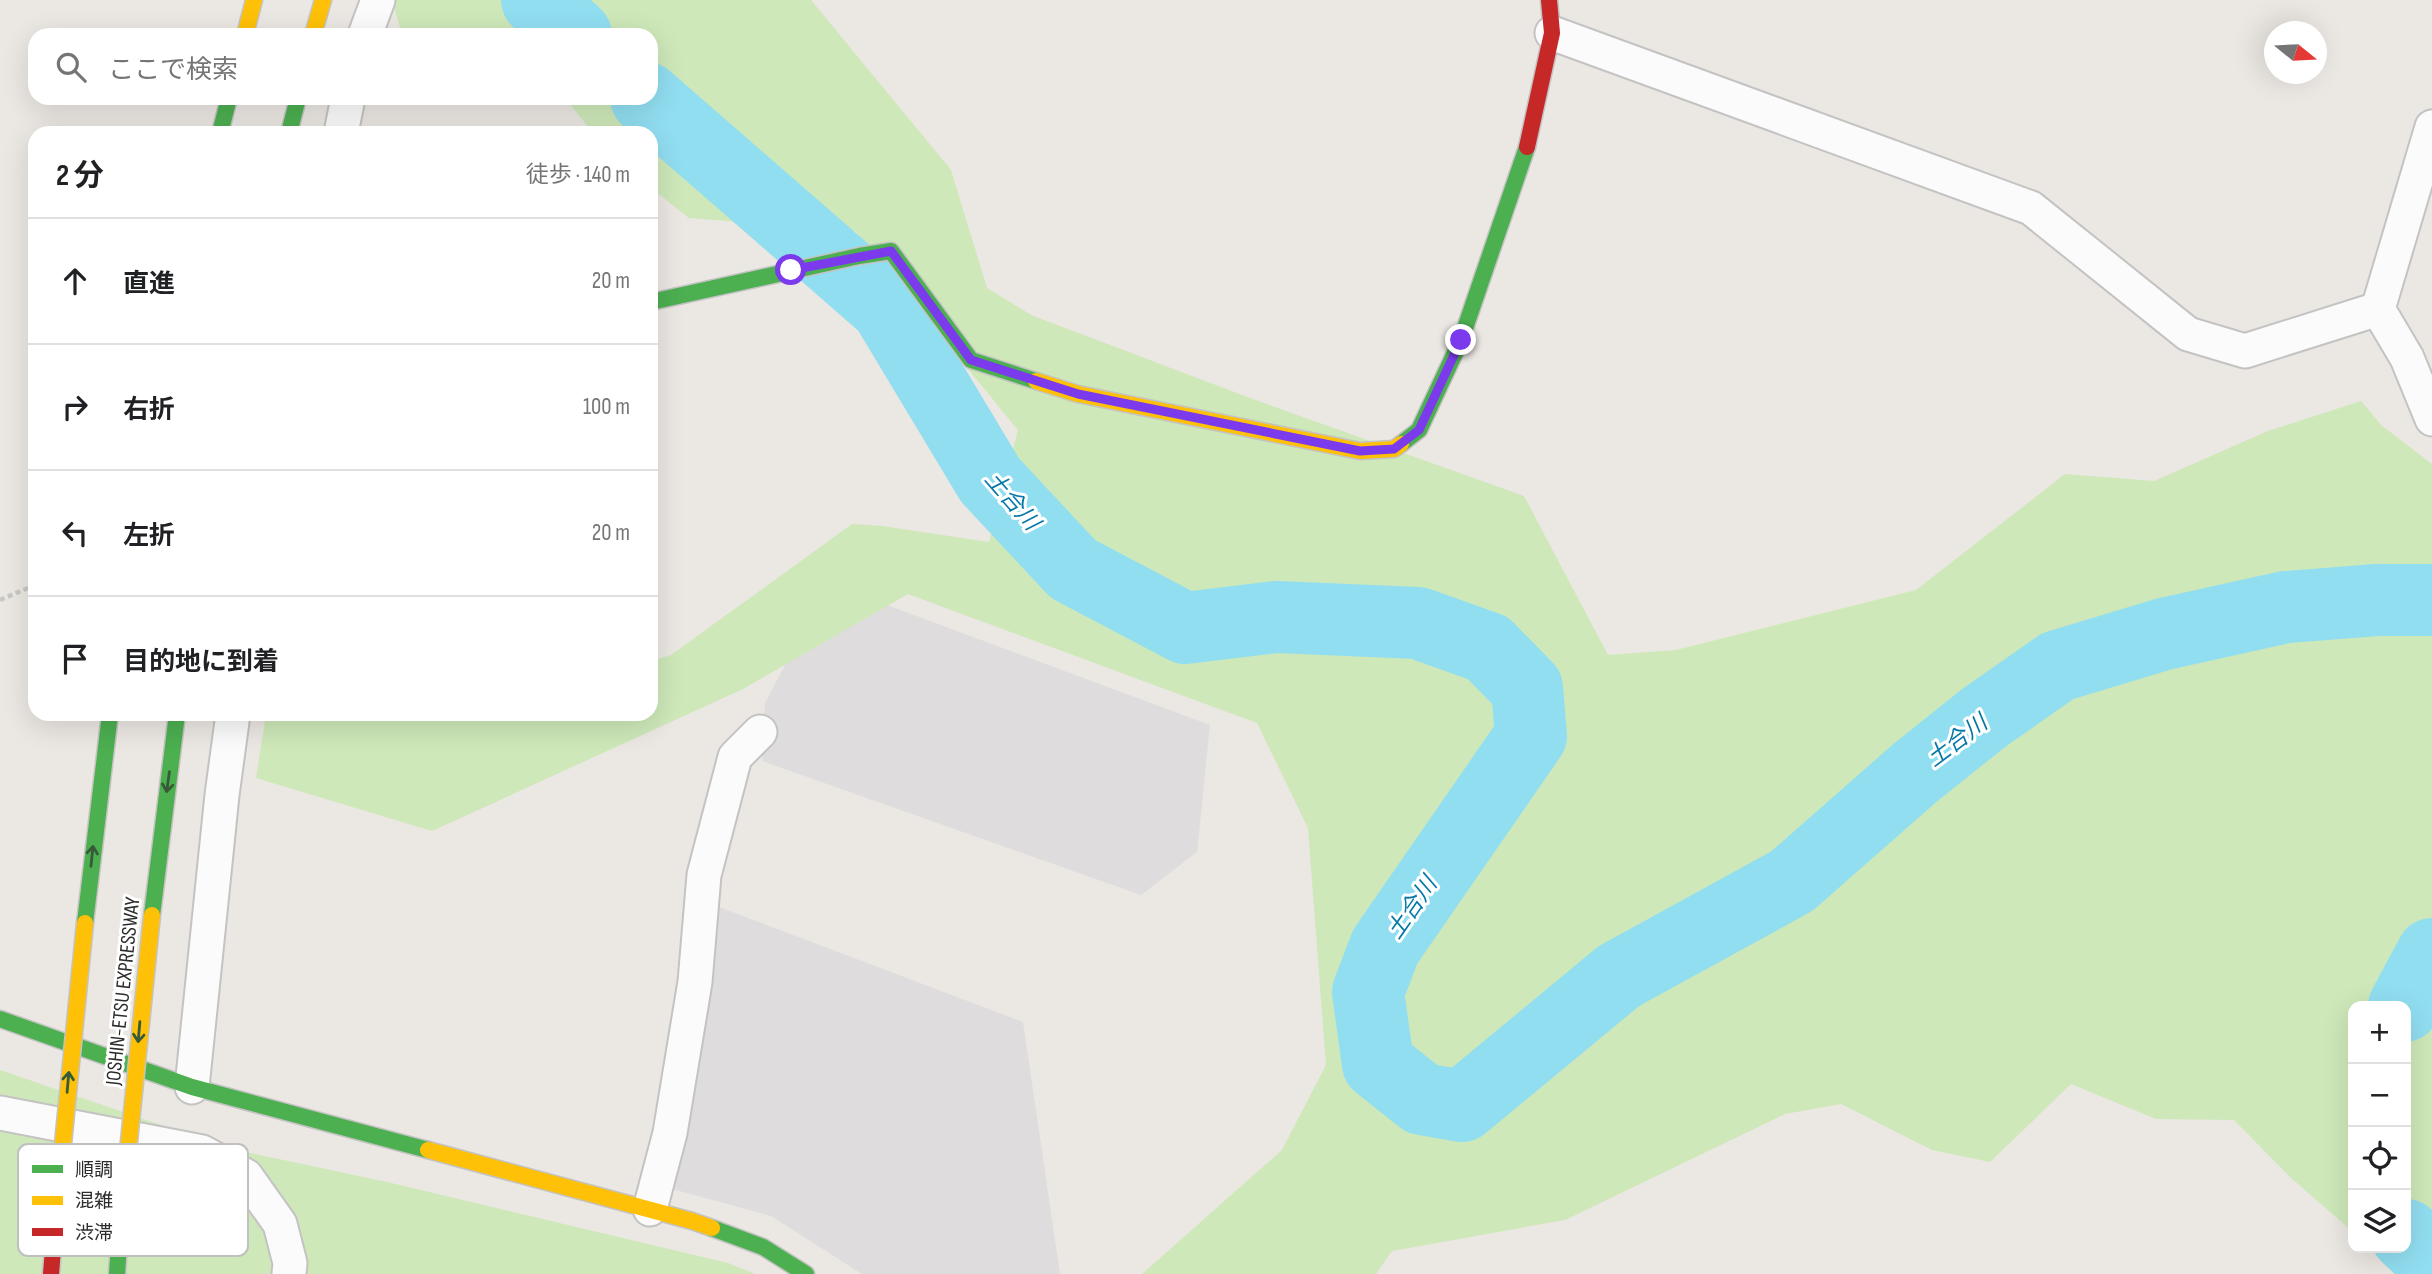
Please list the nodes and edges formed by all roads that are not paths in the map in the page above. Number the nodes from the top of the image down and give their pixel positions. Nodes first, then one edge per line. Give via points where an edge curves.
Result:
1 (254, 0) edge
2 (323, 0) edge
3 (377, 0) edge
4 (1549, 0) edge
5 (246, 28) edge
6 (315, 28) edge
7 (367, 28) edge
8 (1552, 33) junction
9 (227, 105) edge
10 (296, 105) edge
11 (347, 105) edge
12 (222, 126) edge
13 (291, 126) edge
14 (342, 126) edge
15 (2432, 127) edge
16 (658, 300) edge
17 (2378, 309) junction
18 (2432, 419) edge
19 (109, 721) edge
20 (176, 721) edge
21 (232, 721) edge
22 (760, 733) dead end
23 (0, 1019) edge
24 (192, 1087) junction
25 (0, 1113) edge
26 (62, 1144) edge
27 (128, 1144) edge
28 (161, 1144) edge
29 (248, 1179) edge
30 (650, 1209) junction
31 (52, 1256) edge
32 (118, 1256) edge
33 (51, 1274) edge
34 (117, 1274) edge
35 (289, 1274) edge
36 (806, 1274) edge

1 - 5 main road
2 - 6 main road
3 - 7 street
4 - 8 main road
8 - 16 main road via 1530,139 1461,340 1419,430 1394,449 1360,451 1078,394 971,360 891,251
8 - 17 street via 2031,208 2188,334 2245,351
9 - 12 main road
10 - 13 main road
11 - 14 street
15 - 17 street
17 - 18 street via 2407,358
26 -> 19 main road, bridge
20 -> 27 main road, JOSHIN-ETSU EXPRESSWAY, bridge
21 - 24 street
22 - 30 street via 735,757 704,875 695,982 670,1133
23 - 24 main road
24 - 30 main road
25 - 28 street
29 - 35 street via 280,1224
30 - 36 main road via 763,1247
33 -> 31 main road, bridge
32 -> 34 main road, JOSHIN-ETSU EXPRESSWAY, bridge

